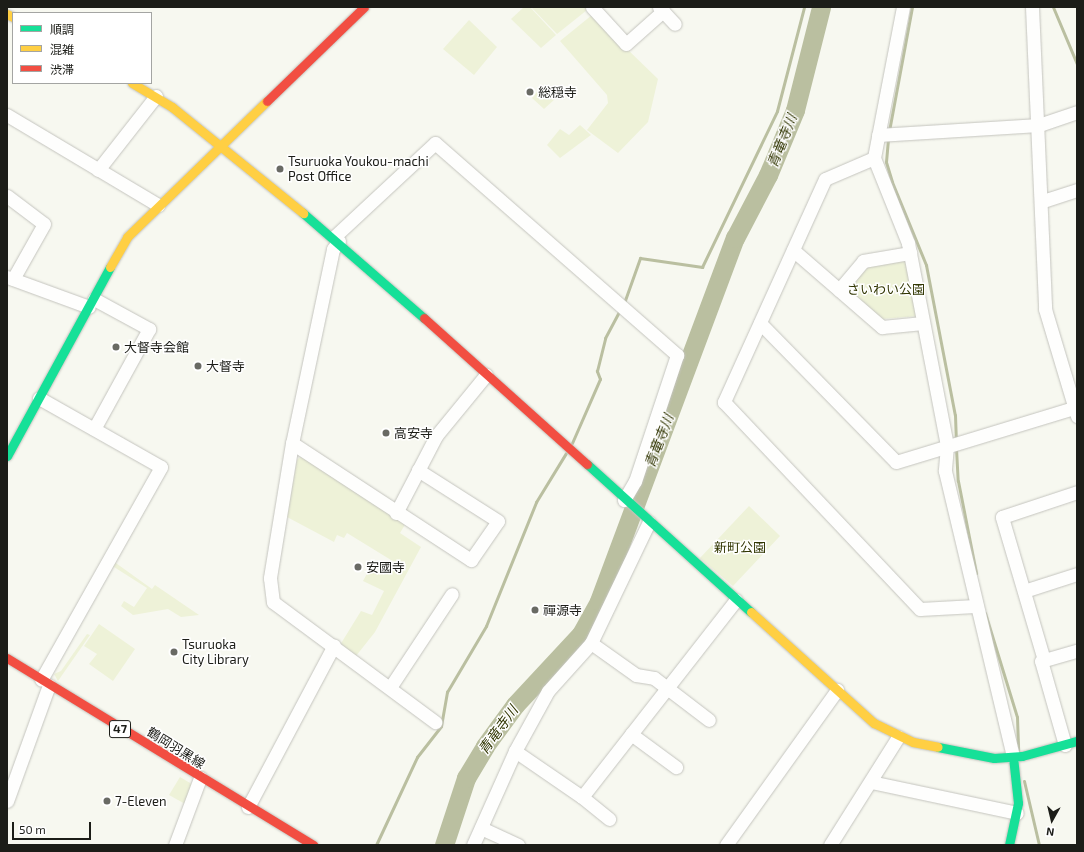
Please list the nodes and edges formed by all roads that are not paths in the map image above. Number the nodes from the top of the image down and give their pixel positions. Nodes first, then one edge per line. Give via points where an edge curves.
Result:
1 (364, 7) edge
2 (592, 7) edge
3 (903, 7) edge
4 (1032, 7) edge
5 (661, 9) edge
6 (675, 24) dead end
7 (134, 84) edge
8 (156, 96) junction
9 (1077, 112) edge
10 (7, 116) edge
11 (1039, 125) junction
12 (878, 135) junction
13 (216, 146) junction
14 (874, 158) junction
15 (98, 170) junction
16 (1077, 190) edge
17 (7, 196) edge
18 (1043, 201) junction
19 (158, 205) junction
20 (337, 239) junction
21 (793, 250) junction
22 (910, 253) junction
23 (10, 278) edge
24 (839, 290) junction
25 (92, 303) junction
26 (760, 323) junction
27 (924, 323) junction
28 (486, 376) junction
29 (39, 398) junction
30 (1076, 410) edge
31 (94, 429) junction
32 (292, 444) junction
33 (947, 446) junction
34 (7, 456) edge
35 (418, 470) junction
36 (1077, 492) edge
37 (624, 500) junction
38 (396, 513) junction
39 (649, 522) junction
40 (1077, 574) edge
41 (1024, 591) junction
42 (452, 594) dead end
43 (736, 600) junction
44 (975, 606) junction
45 (591, 643) junction
46 (334, 645) junction
47 (1077, 651) edge
48 (7, 658) edge
49 (1044, 660) junction
50 (45, 682) junction
51 (391, 686) junction
52 (667, 687) junction
53 (837, 690) junction
54 (709, 720) dead end
55 (434, 722) dead end
56 (631, 734) junction
57 (898, 737) junction
58 (1071, 743) edge
59 (515, 752) junction
60 (1012, 756) junction
61 (676, 767) dead end
62 (200, 778) junction
63 (871, 782) junction
64 (582, 797) junction
65 (7, 801) edge
66 (248, 807) junction
67 (1017, 813) junction
68 (609, 818) dead end
69 (481, 828) junction
70 (308, 844) edge
71 (832, 844) edge
72 (175, 845) edge
73 (473, 845) edge
74 (518, 845) edge
75 (726, 845) edge
76 (1009, 845) edge

1 - 13 street
2 - 5 street via 626,44
3 - 12 street
4 - 11 street
5 - 6 street
7 - 8 street
8 - 13 street
8 - 15 street
9 - 11 street
10 - 15 street
11 - 12 street
11 - 18 street
12 - 14 street
13 - 19 street
13 - 20 street
14 - 21 street via 825,179
14 - 22 street
15 - 19 street
16 - 18 street
17 - 23 street via 44,224
18 - 30 street via 1045,309
19 - 25 street via 127,237
20 - 28 street
20 - 32 street
20 - 37 street via 436,142 677,355 635,481
21 - 24 street
21 - 26 street
22 - 24 street via 863,261
22 - 27 street
23 - 25 street
24 - 27 street via 882,328
25 - 29 street
25 - 31 street via 149,329
26 - 33 street via 896,462
26 - 44 street via 724,402 920,609
27 - 33 street
28 - 35 street via 436,436
28 - 37 street
29 - 31 street
29 - 34 street
30 - 33 street
31 - 50 street via 162,467
32 - 38 street
32 - 46 street via 270,578 273,602
33 - 44 street via 945,470
35 - 38 street
35 - 38 street via 498,521 471,560
36 - 41 street via 1002,518
37 - 39 street
39 - 43 street
39 - 45 street
40 - 41 street
41 - 49 street
42 - 51 street
43 - 52 street
43 - 53 street
44 - 60 street
45 - 52 street via 636,675 654,678
45 - 59 street via 548,691
46 - 51 street
46 - 66 street
47 - 49 street
48 - 50 street, 鶴岡羽黒線 / 47
49 - 58 street via 1041,661
50 - 62 street, 鶴岡羽黒線 / 47
50 - 65 street
51 - 55 street
52 - 54 street
52 - 56 street
53 - 57 street via 874,723
53 - 75 street
56 - 61 street
56 - 64 street
57 - 60 street via 974,755
57 - 63 street
58 - 60 street
59 - 64 street
59 - 69 street
60 - 67 street
62 - 66 street, 鶴岡羽黒線 / 47
62 - 72 street
63 - 67 street
63 - 71 street
64 - 68 street
66 - 70 street, 鶴岡羽黒線 / 47
67 - 76 street
69 - 73 street
69 - 74 street

